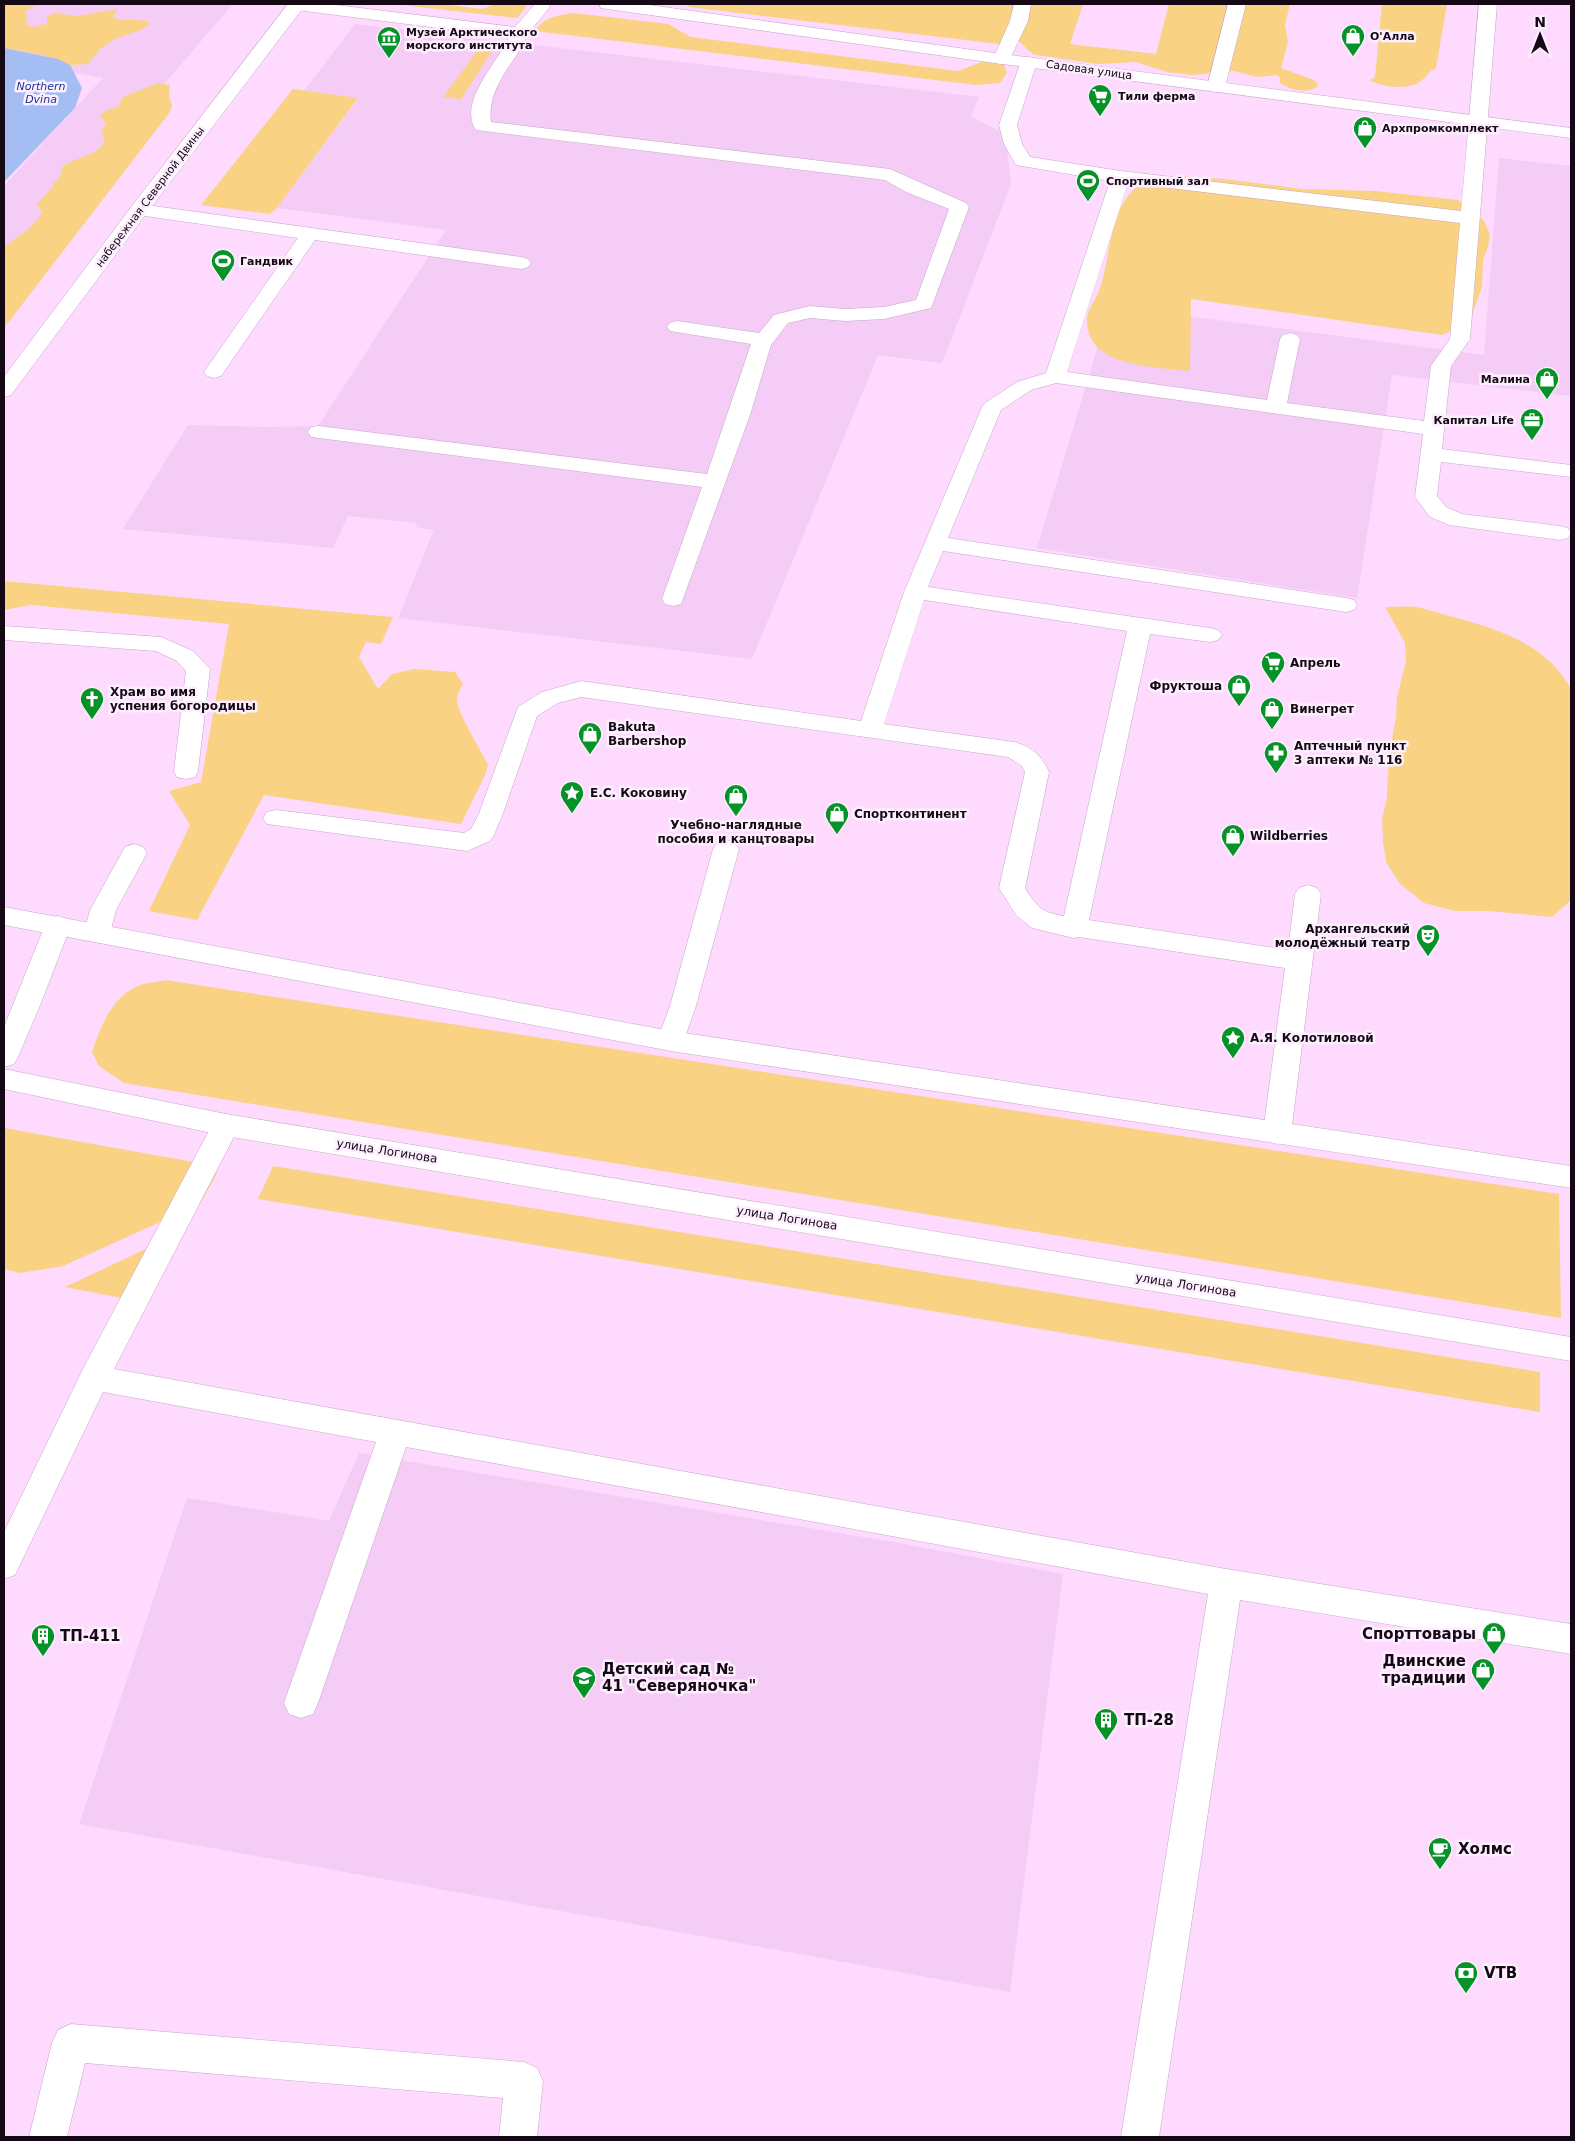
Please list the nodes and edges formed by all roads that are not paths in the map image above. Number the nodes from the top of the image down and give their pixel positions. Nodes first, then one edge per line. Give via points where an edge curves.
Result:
1 (297, 4) edge
2 (543, 4) edge
3 (608, 4) edge
4 (1023, 4) edge
5 (1237, 4) edge
6 (1488, 4) edge
7 (660, 7) edge
8 (519, 33) junction
9 (1002, 59) junction
10 (1028, 62) junction
11 (1216, 87) junction
12 (1478, 121) junction
13 (1571, 133) edge
14 (1121, 177) junction
15 (139, 210) junction
16 (1470, 218) junction
17 (310, 234) junction
18 (521, 263) dead end
19 (677, 327) dead end
20 (1290, 339) dead end
21 (764, 340) junction
22 (214, 372) dead end
23 (1055, 377) junction
24 (4, 391) edge
25 (1276, 407) junction
26 (1434, 429) junction
27 (319, 432) dead end
28 (1431, 454) junction
29 (1571, 471) edge
30 (715, 482) junction
31 (1560, 533) dead end
32 (935, 543) junction
33 (916, 592) junction
34 (673, 599) dead end
35 (1346, 605) dead end
36 (1140, 626) junction
37 (4, 633) edge
38 (1210, 635) dead end
39 (870, 730) junction
40 (186, 771) dead end
41 (276, 818) dead end
42 (726, 849) dead end
43 (134, 852) dead end
44 (1308, 894) dead end
45 (4, 916) edge
46 (58, 925) junction
47 (1074, 929) junction
48 (97, 933) junction
49 (1298, 961) junction
50 (16, 1002) edge
51 (671, 1041) junction
52 (4, 1057) edge
53 (4, 1079) edge
54 (226, 1124) junction
55 (1276, 1133) junction
56 (1571, 1177) edge
57 (1571, 1349) edge
58 (94, 1378) junction
59 (394, 1433) junction
60 (4, 1565) edge
61 (1226, 1583) junction
62 (1571, 1639) edge
63 (301, 1703) dead end
64 (48, 2137) edge
65 (518, 2137) edge
66 (1140, 2137) edge

1 - 8 street
1 - 15 street, набережная Северной Двины
2 - 8 street
3 - 7 street, Садовая улица
4 - 9 street
5 - 11 street
6 - 12 street
7 - 9 street, Садовая улица
8 - 21 street via 492,77 480,109 482,126 890,175 959,207 924,304 884,313 845,315 810,312 781,319
9 - 10 street, Садовая улица
10 - 11 street, Садовая улица
10 - 14 street via 1008,125 1013,144 1023,161
11 - 12 street, Садовая улица
12 - 13 street, Садовая улица
12 - 16 street
14 - 16 street
14 - 23 street
15 - 17 street
15 - 24 street, набережная Северной Двины
16 - 26 street via 1460,339 1441,366
17 - 18 street
17 - 22 street
19 - 21 street
20 - 25 street
21 - 30 street
23 - 25 street
23 - 32 street via 1024,386 992,407
25 - 26 street
26 - 28 street
27 - 30 street
28 - 29 street
28 - 31 street via 1426,497 1438,512 1457,520
30 - 34 street
32 - 33 street
32 - 35 street
33 - 36 street
33 - 39 street
36 - 38 street
36 - 47 street
37 - 40 street via 161,644 185,656 198,669
39 - 41 street via 580,689 550,697 526,712 490,816 481,834 467,842
39 - 47 street via 1014,750 1032,761 1037,772 1012,888 1025,909 1041,922
42 - 51 street
43 - 48 street via 102,910
44 - 49 street
45 - 46 street
46 - 48 street
46 - 50 street
47 - 49 street
48 - 51 street
49 - 55 street
50 - 52 street
51 - 55 street
53 - 54 street, улица Логинова
54 - 57 street, улица Логинова
54 - 58 street
55 - 56 street
58 - 59 street
58 - 60 street
59 - 61 street
59 - 63 street
61 - 62 street
61 - 66 street
64 - 65 street via 71,2043 524,2081

